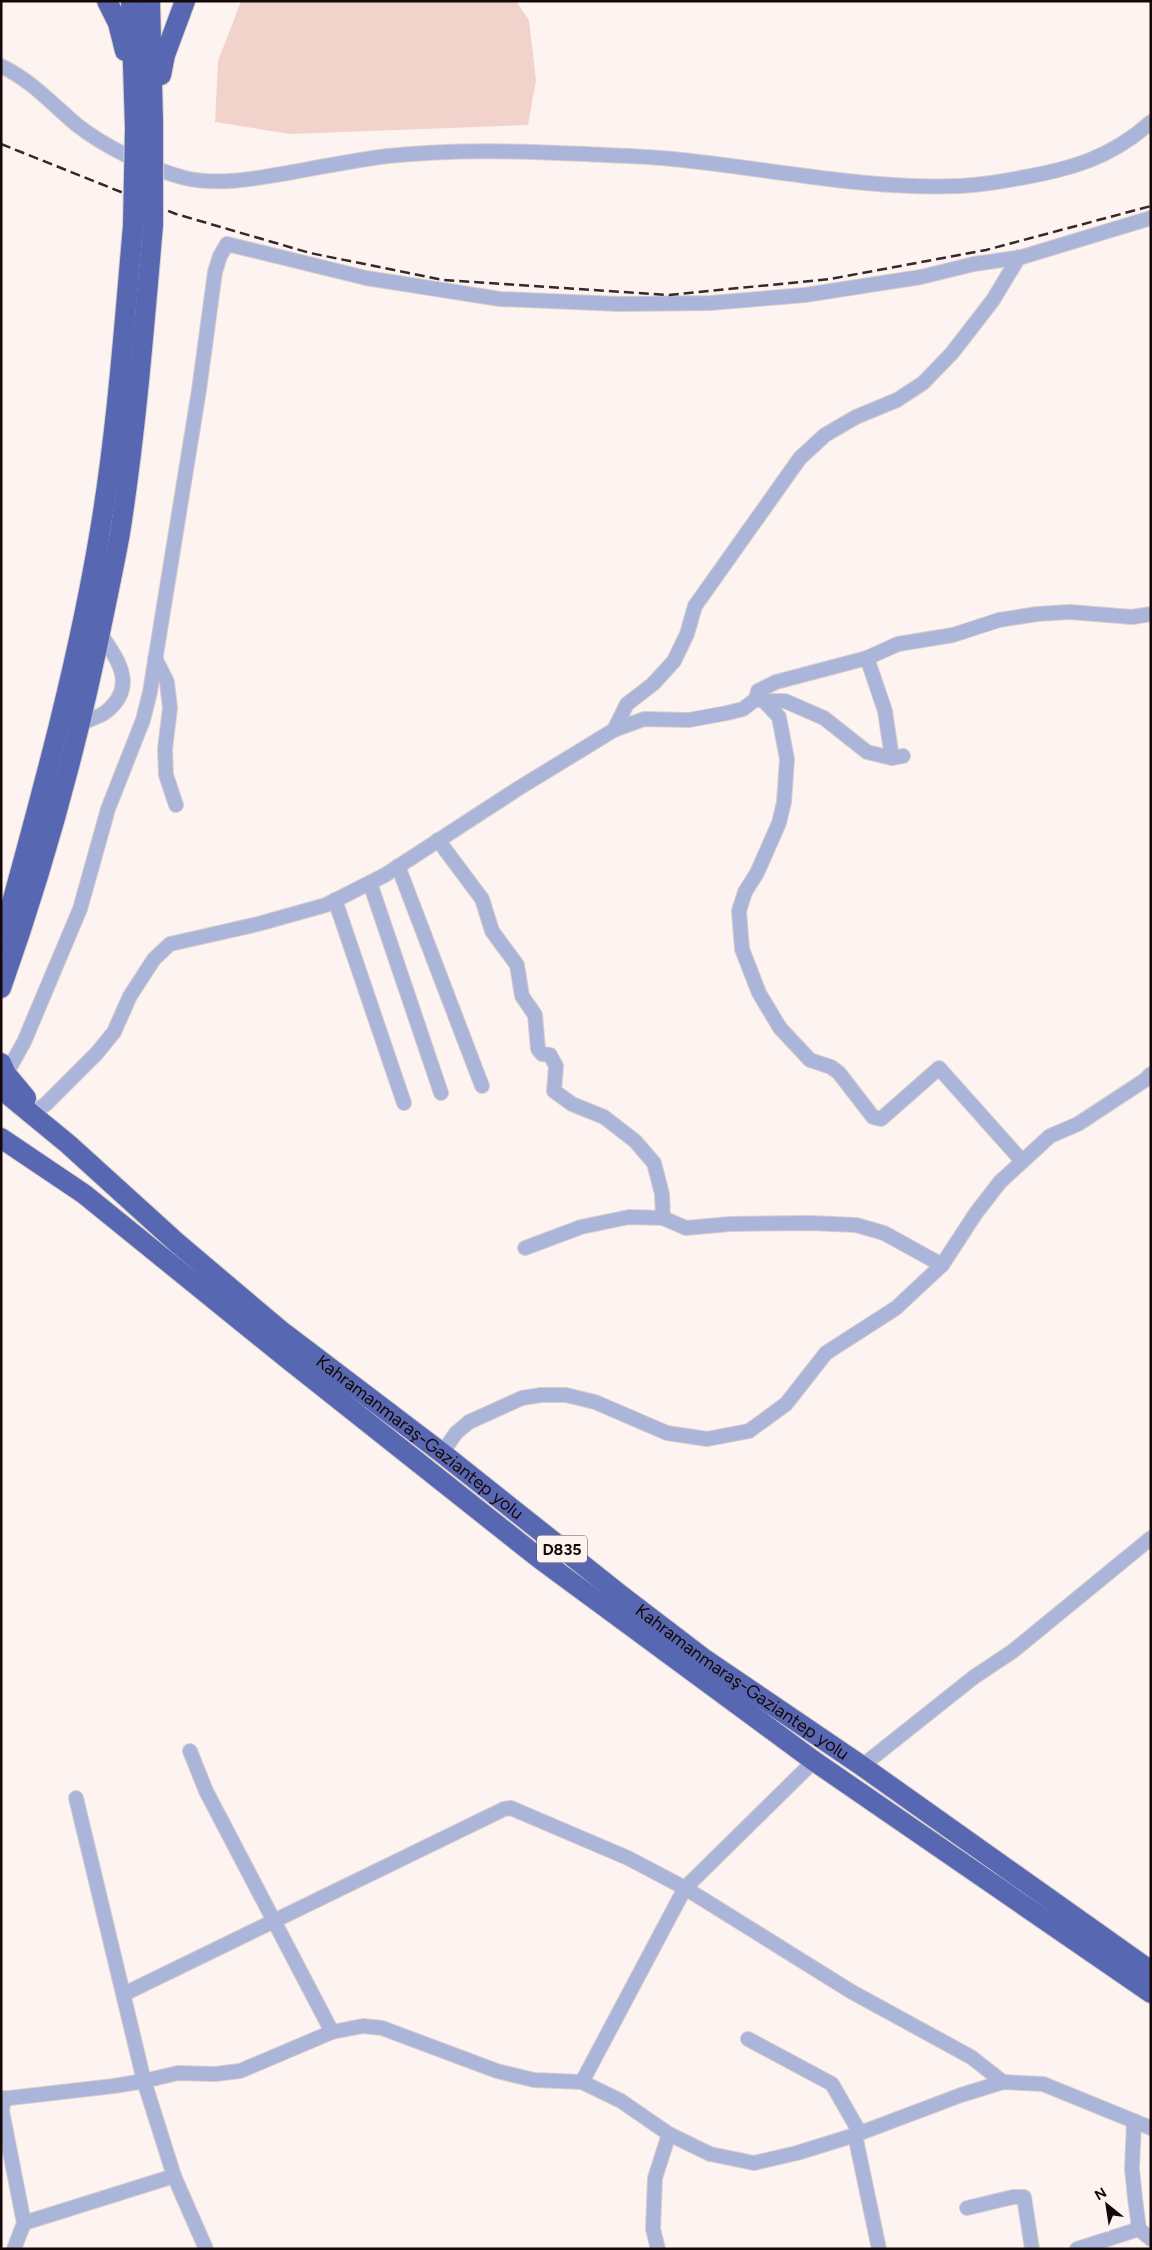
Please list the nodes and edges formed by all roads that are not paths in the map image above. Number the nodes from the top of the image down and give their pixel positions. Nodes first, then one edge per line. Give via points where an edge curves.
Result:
1 (107, 1) edge
2 (130, 1) edge
3 (150, 1) edge
4 (185, 1) edge
5 (1, 66) edge
6 (135, 98) junction
7 (1151, 122) edge
8 (147, 123) junction
9 (1151, 218) edge
10 (1019, 257) junction
11 (1151, 614) edge
12 (100, 633) junction
13 (155, 658) junction
14 (867, 658) junction
15 (760, 700) junction
16 (79, 724) junction
17 (614, 730) junction
18 (176, 805) dead end
19 (438, 840) junction
20 (398, 866) junction
21 (370, 884) junction
22 (335, 900) junction
23 (1, 943) edge
24 (1, 988) edge
25 (1151, 1074) edge
26 (3, 1076) edge
27 (482, 1086) dead end
28 (441, 1093) dead end
29 (404, 1103) dead end
30 (37, 1110) junction
31 (1, 1138) edge
32 (68, 1144) junction
33 (1022, 1161) junction
34 (663, 1218) junction
35 (525, 1248) dead end
36 (942, 1265) junction
37 (442, 1453) junction
38 (1151, 1538) edge
39 (190, 1751) dead end
40 (814, 1761) junction
41 (862, 1766) junction
42 (76, 1798) dead end
43 (686, 1888) junction
44 (274, 1920) junction
45 (1151, 1971) edge
46 (124, 1994) junction
47 (1151, 1994) edge
48 (332, 2032) junction
49 (748, 2039) dead end
50 (144, 2081) junction
51 (582, 2082) junction
52 (1003, 2082) junction
53 (2, 2098) edge
54 (1134, 2121) junction
55 (1151, 2128) edge
56 (669, 2134) junction
57 (857, 2134) junction
58 (174, 2176) junction
59 (967, 2208) dead end
60 (24, 2223) junction
61 (1139, 2229) junction
62 (1151, 2240) edge
63 (14, 2249) edge
64 (206, 2249) edge
65 (658, 2249) edge
66 (879, 2249) edge
67 (1032, 2249) edge
68 (1077, 2249) edge

1 - 6 highway via 118,23
2 - 6 highway
3 - 8 highway
4 - 8 highway via 165,55
5 - 7 street via 38,89 102,142 185,178 215,182 422,153 535,152 670,158 885,184 961,186 1071,168 1133,139
6 - 8 highway
8 - 12 highway, bridge via 153,225 135,429 120,534
8 - 23 highway, bridge via 133,226 115,427 100,531 73,665
9 - 10 street
10 - 13 street via 805,295 620,304 500,299 366,278 228,244 215,272
10 - 17 street via 993,300 924,383 825,435 800,458 695,606 687,634 674,661 653,684 627,704
11 - 14 street via 1132,618 1070,612 1037,614 999,620 952,635 898,644
12 - 16 highway
12 - 16 street via 124,675 122,692 107,711
13 - 18 street via 167,682 170,708 166,775
13 - 26 street via 143,720 108,809 80,909 24,1042
14 - 15 street via 776,682 758,691
14 - 15 street via 898,757 867,752 824,718 785,701
15 - 17 street via 727,713 689,720 644,719
15 - 33 street via 779,717 787,759 784,802 778,824 739,911 742,949 759,993 780,1028 810,1060 839,1073 873,1117 881,1119 939,1068
16 - 24 highway via 48,843
17 - 19 street
19 - 20 street
19 - 34 street via 482,899 492,931 517,965 522,996 535,1015 538,1049 542,1054 550,1055 556,1066 554,1091 572,1104 604,1118 648,1156 654,1164 662,1194
20 - 21 street
20 - 27 street
21 - 22 street
21 - 28 street
22 - 29 street
22 - 30 street via 258,924 170,944 154,959 130,996 114,1032 97,1053
25 - 33 street via 1078,1124 1050,1136
26 - 30 highway
26 - 32 highway, Kahramanmaraş-Gaziantep yolu / D835
30 - 32 highway
31 - 40 highway, Kahramanmaraş-Gaziantep yolu / D835 via 84,1194 540,1559
32 - 37 highway, Kahramanmaraş-Gaziantep yolu / D835 via 280,1330
33 - 36 street via 1000,1182 976,1213
34 - 35 street via 629,1217 580,1227
34 - 36 street via 686,1228 730,1224 856,1225 884,1233
36 - 37 street via 896,1308 826,1353 786,1404 749,1431 707,1439 667,1433 595,1402 566,1395 541,1395 522,1398 469,1422 456,1433
37 - 41 highway, Kahramanmaraş-Gaziantep yolu / D835 via 703,1658
38 - 41 street via 1013,1651 974,1677
39 - 44 street via 206,1791
40 - 43 street
40 - 47 highway, Kahramanmaraş-Gaziantep yolu / D835
41 - 45 highway, Kahramanmaraş-Gaziantep yolu / D835
42 - 46 street
43 - 44 street via 628,1858 511,1808
43 - 51 street
43 - 52 street via 852,1992 971,2057
44 - 46 street
44 - 48 street
46 - 50 street
48 - 50 street via 240,2071 178,2073
48 - 51 street via 363,2026 382,2028 497,2071 534,2080
49 - 57 street via 832,2084
50 - 53 street
50 - 58 street
51 - 56 street via 621,2101
52 - 54 street via 1043,2084
52 - 57 street
53 - 60 street
54 - 55 street
54 - 61 street via 1132,2169
56 - 57 street via 710,2154 754,2163
56 - 65 street via 655,2178 653,2230
57 - 66 street
58 - 60 street
58 - 64 street
59 - 67 street via 1024,2197
60 - 63 street
61 - 62 street
61 - 68 street

